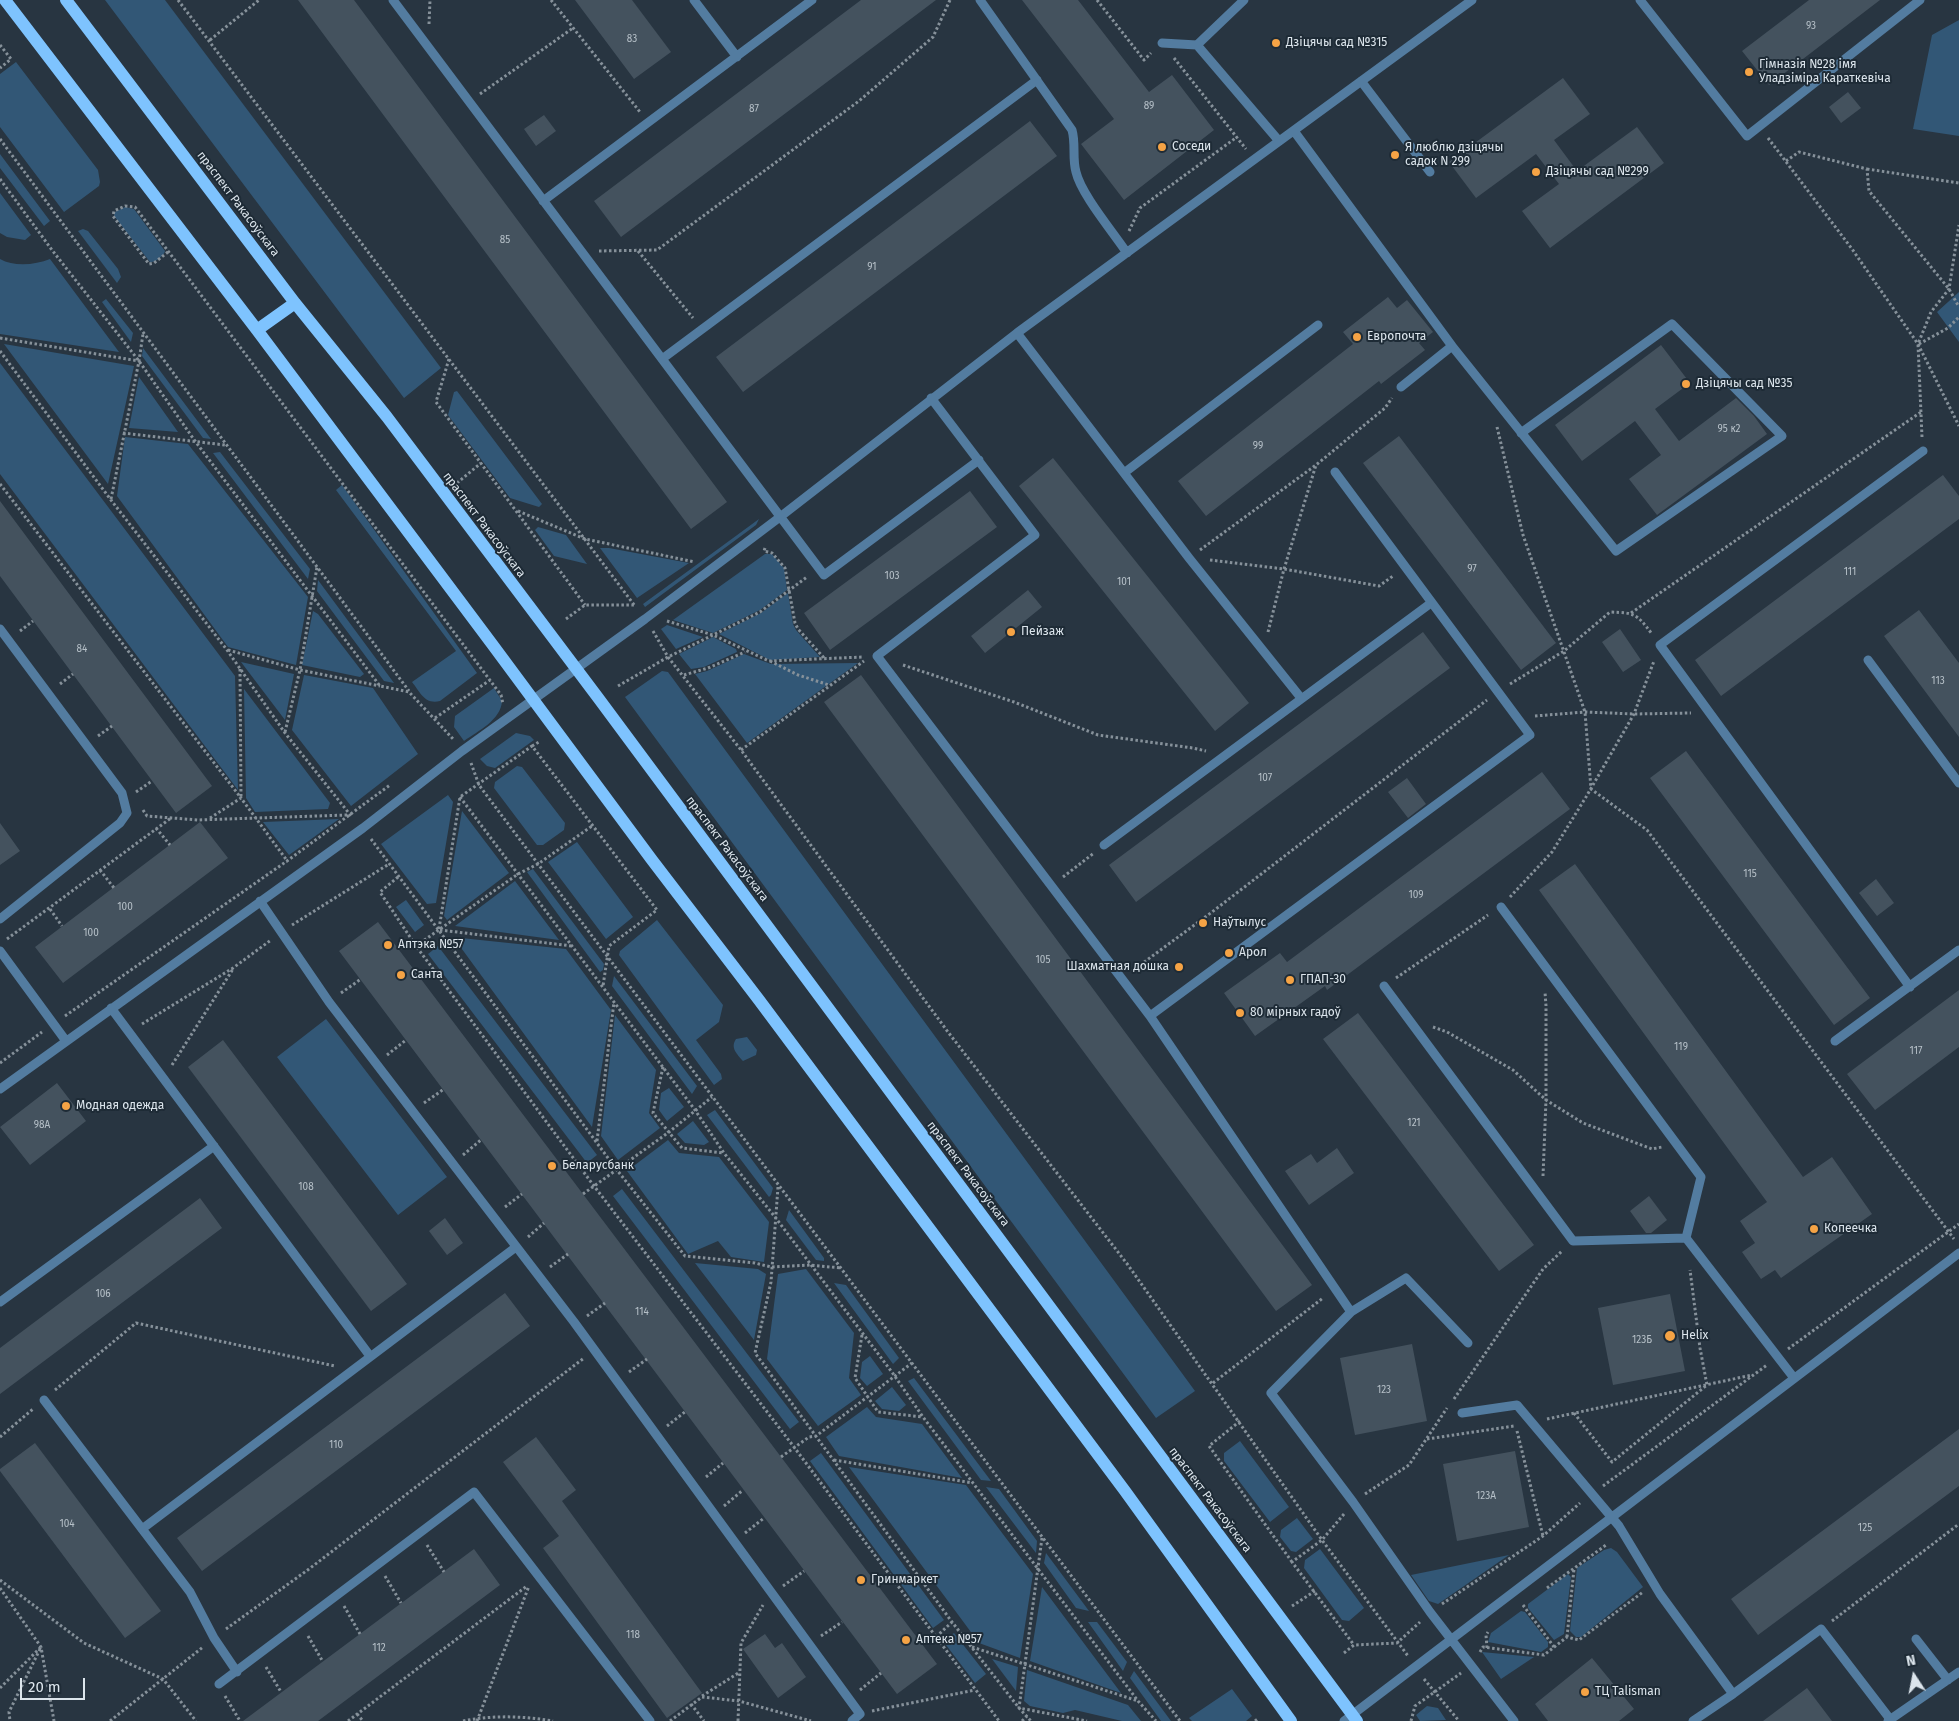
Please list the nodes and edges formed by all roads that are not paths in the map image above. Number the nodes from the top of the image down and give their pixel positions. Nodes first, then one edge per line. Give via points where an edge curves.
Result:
1 (5, 0) edge
2 (66, 0) edge
3 (393, 0) edge
4 (694, 0) edge
5 (812, 0) edge
6 (980, 0) edge
7 (1244, 0) edge
8 (1472, 0) edge
9 (1640, 0) edge
10 (1920, 0) edge
11 (1162, 43) road end
12 (1197, 45) junction
13 (736, 57) junction
14 (1038, 80) junction
15 (1361, 81) junction
16 (1294, 131) junction
17 (1279, 141) junction
18 (1430, 172) dead end
19 (543, 201) junction
20 (1125, 249) junction
21 (295, 302) junction
22 (1318, 325) dead end
23 (257, 330) junction
24 (1017, 333) junction
25 (1452, 346) junction
26 (662, 359) junction
27 (1401, 387) road end
28 (931, 398) junction
29 (1521, 432) junction
30 (1923, 451) road end
31 (979, 460) junction
32 (1335, 472) dead end
33 (1124, 473) junction
34 (780, 517) junction
35 (1431, 602) junction
36 (0, 629) edge
37 (1868, 660) dead end
38 (575, 669) junction
39 (1301, 698) junction
40 (533, 699) junction
41 (1959, 783) edge
42 (1104, 845) road end
43 (260, 901) junction
44 (1501, 907) road end
45 (0, 918) edge
46 (1959, 950) edge
47 (0, 951) edge
48 (1384, 986) road end
49 (1910, 986) junction
50 (111, 1008) junction
51 (1150, 1016) junction
52 (66, 1041) junction
53 (1835, 1041) dead end
54 (0, 1089) edge
55 (214, 1146) junction
56 (1686, 1238) junction
57 (520, 1244) junction
58 (1959, 1253) edge
59 (0, 1302) edge
60 (1351, 1312) junction
61 (1468, 1343) dead end
62 (370, 1356) junction
63 (1794, 1378) junction
64 (44, 1400) road end
65 (1462, 1413) dead end
66 (1612, 1517) junction
67 (142, 1529) junction
68 (1916, 1639) dead end
69 (1451, 1640) junction
70 (237, 1672) junction
71 (1959, 1672) edge
72 (1948, 1680) junction
73 (219, 1684) road end
74 (1733, 1694) junction
75 (1351, 1719) edge
76 (1889, 1720) edge
77 (650, 1721) edge
78 (852, 1721) edge
79 (1291, 1721) edge
80 (1514, 1721) edge
81 (1693, 1721) edge

1 - 23 main road
2 - 21 main road, праспект Ракасоўскага
3 - 19 lane
4 - 13 lane
5 - 13 lane
6 - 14 lane
7 - 12 lane
8 - 15 lane
9 - 10 lane via 1747,136
11 - 12 lane
12 - 17 lane
13 - 19 lane
14 - 20 lane via 1072,130 1075,138 1073,158 1079,182
14 - 26 lane
15 - 16 lane
15 - 18 lane
16 - 17 lane
16 - 25 lane
17 - 20 lane
19 - 26 lane
20 - 24 lane
21 - 23 main road
21 - 38 main road, праспект Ракасоўскага via 386,417
22 - 33 lane
23 - 40 main road
24 - 28 lane
24 - 33 lane
25 - 27 lane
25 - 29 lane
26 - 34 lane
28 - 31 lane
28 - 34 lane
29 - 29 lane via 1616,551 1782,436 1672,324
30 - 49 lane via 1660,646
31 - 34 lane via 824,575
31 - 51 lane via 1035,535 877,656
32 - 35 lane
33 - 39 lane
34 - 38 lane
35 - 39 lane
35 - 51 lane via 1530,735
36 - 45 lane via 122,793 127,813 120,824
37 - 41 lane
38 - 40 lane
38 - 75 main road, праспект Ракасоўскага via 1279,1616
39 - 42 lane
40 - 43 lane via 363,828
40 - 79 main road via 1125,1491
43 - 50 lane
43 - 57 lane via 329,1002
44 - 56 lane via 1700,1177
46 - 49 lane
47 - 52 lane
48 - 56 lane via 1573,1241
49 - 53 lane
50 - 52 lane
50 - 55 lane
51 - 60 lane
52 - 54 lane
55 - 59 lane
55 - 62 lane
56 - 63 lane
57 - 62 lane
57 - 78 lane via 860,1714
58 - 63 lane
60 - 61 lane via 1406,1278
60 - 69 lane via 1270,1392
62 - 67 lane
63 - 66 lane
64 - 67 lane
65 - 66 lane via 1517,1405
66 - 69 lane
66 - 74 lane via 1660,1594
67 - 70 lane via 190,1592 214,1638
68 - 72 lane
69 - 75 lane
69 - 80 lane
70 - 73 lane
70 - 77 lane via 474,1492
71 - 72 lane
72 - 76 lane
74 - 76 lane via 1821,1630
74 - 81 lane

